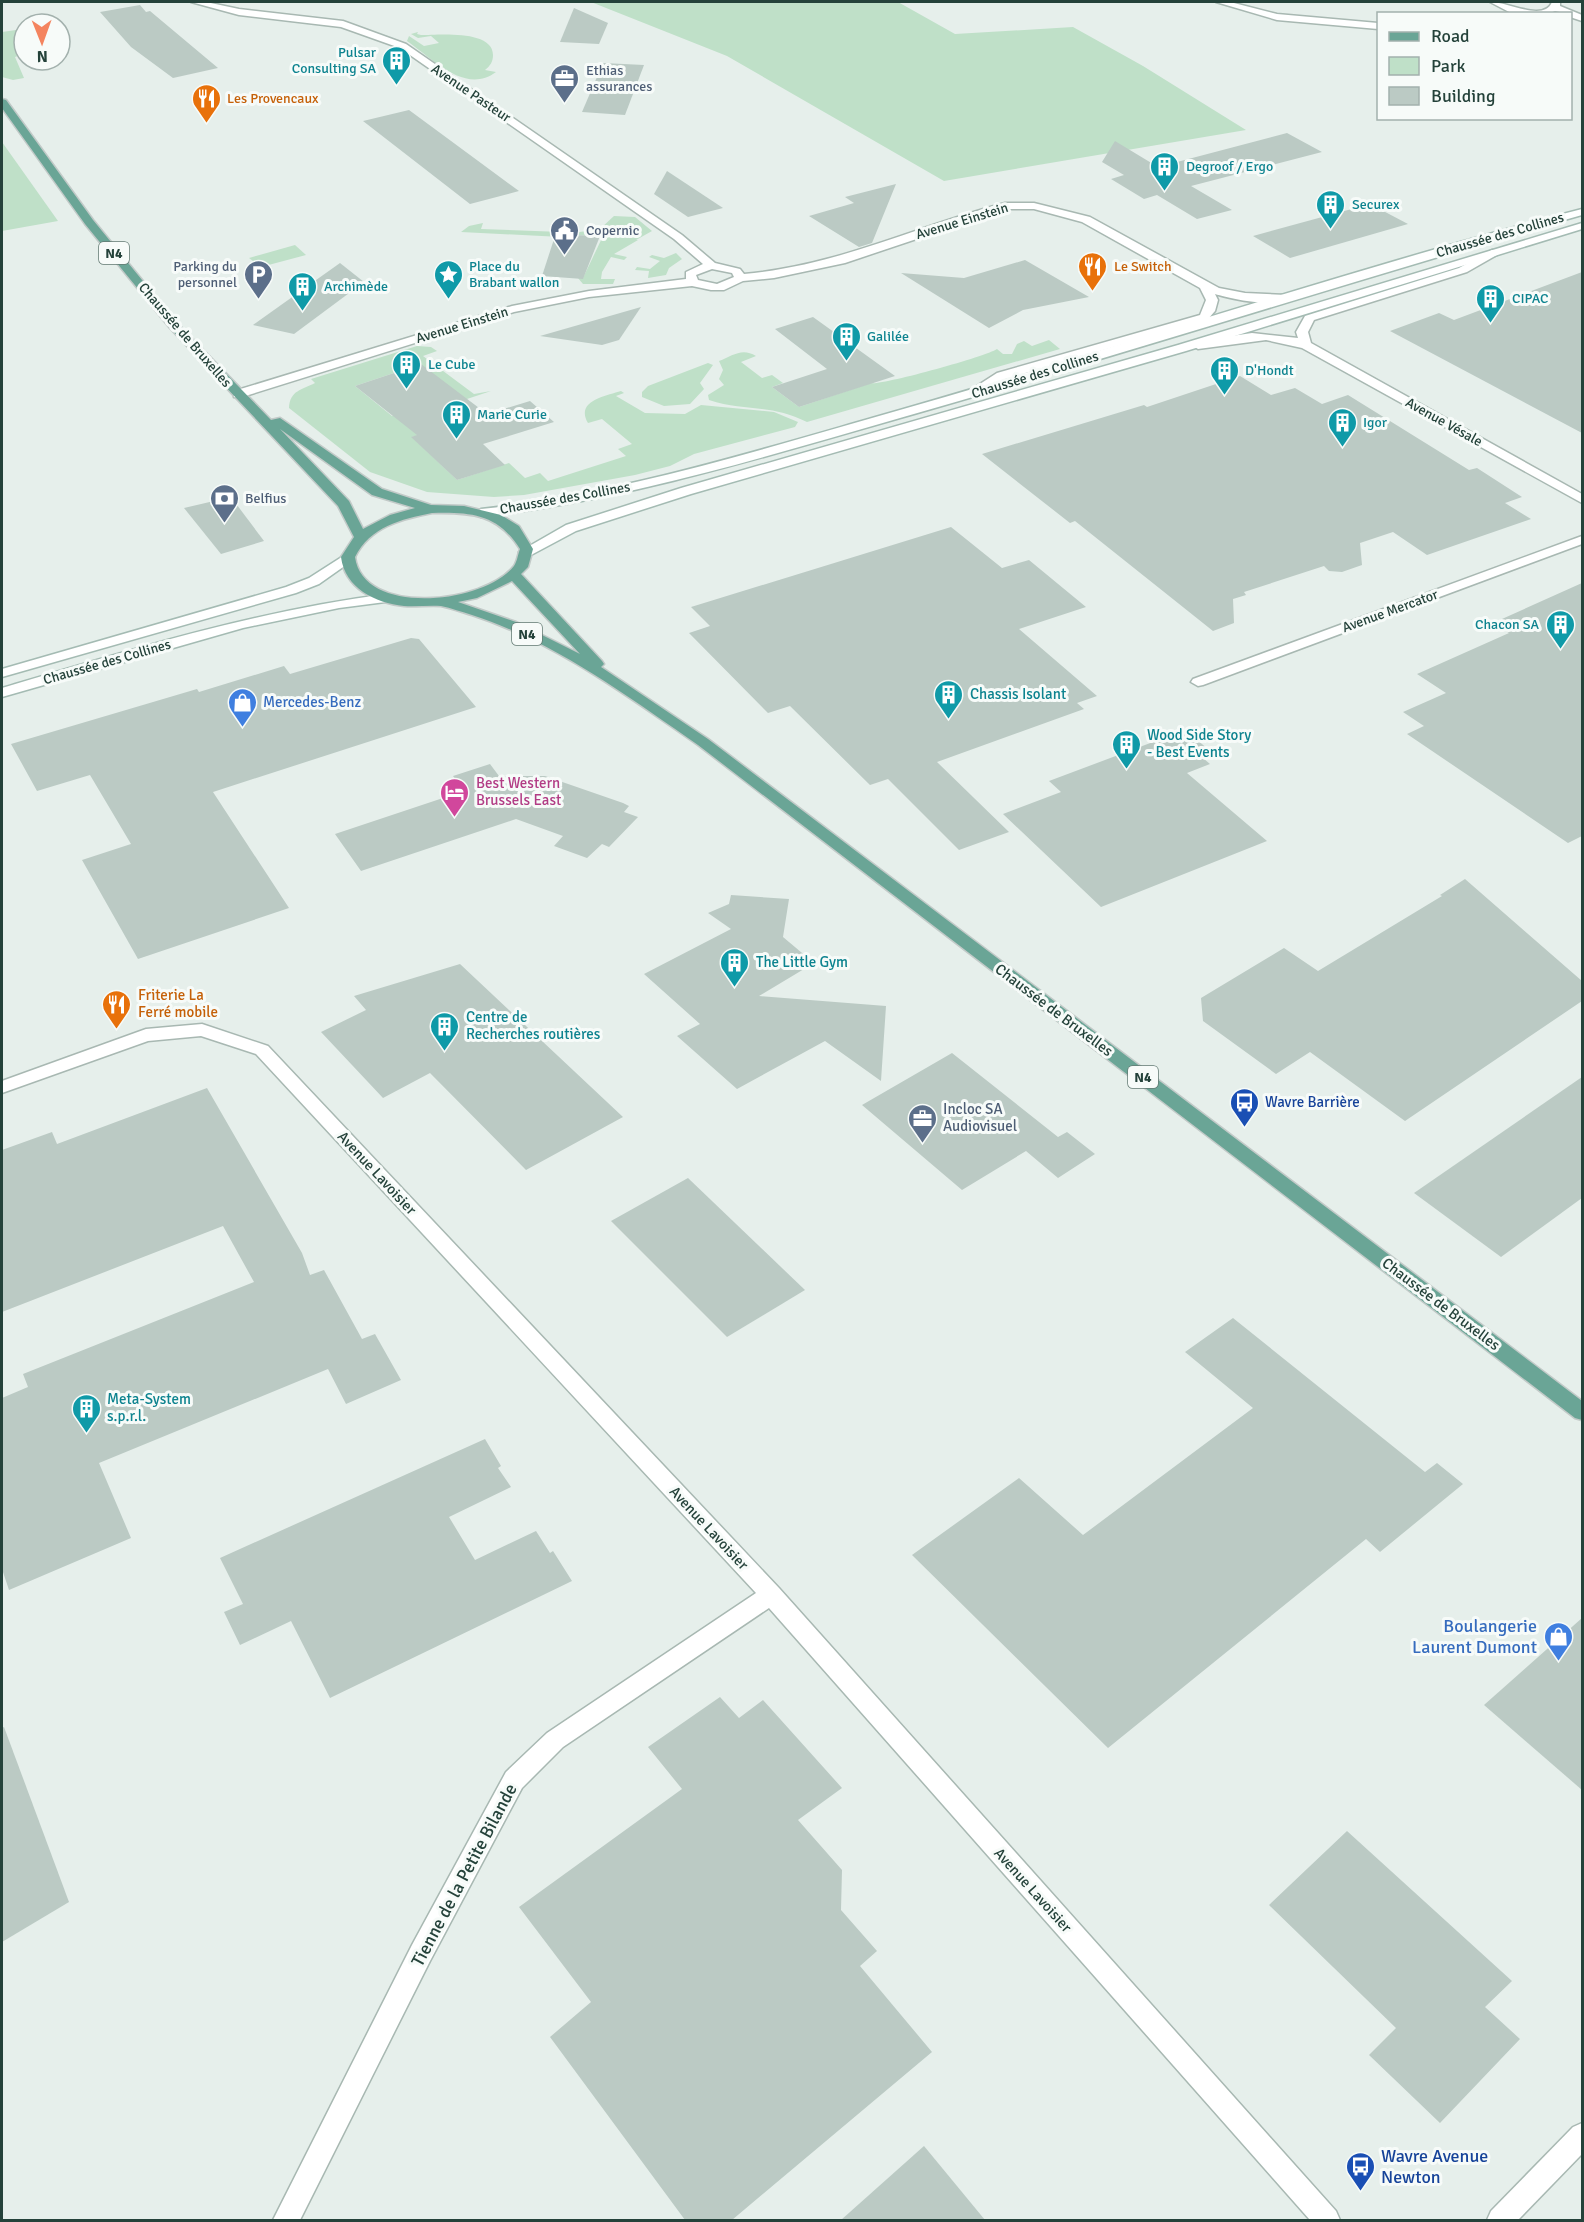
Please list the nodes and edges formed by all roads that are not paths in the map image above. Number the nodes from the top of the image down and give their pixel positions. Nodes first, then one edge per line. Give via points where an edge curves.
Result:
1 (196, 2) edge
2 (1221, 2) edge
3 (1555, 4) edge
4 (1494, 6) edge
5 (1533, 12) edge
6 (1542, 12) edge
7 (1570, 12) edge
8 (1377, 26) edge
9 (2, 102) edge
10 (1582, 212) edge
11 (1582, 226) edge
12 (1496, 252) junction
13 (711, 265) junction
14 (740, 278) junction
15 (693, 282) junction
16 (1205, 286) junction
17 (1286, 298) junction
18 (1306, 345) junction
19 (1182, 348) junction
20 (238, 394) junction
21 (973, 394) junction
22 (1582, 499) edge
23 (432, 509) junction
24 (481, 513) junction
25 (360, 536) junction
26 (1582, 540) edge
27 (526, 552) junction
28 (348, 557) junction
29 (514, 575) junction
30 (388, 598) junction
31 (441, 602) junction
32 (2, 673) edge
33 (609, 676) junction
34 (1198, 682) dead end
35 (2, 693) edge
36 (2, 1087) edge
37 (1582, 1412) edge
38 (771, 1595) junction
39 (1582, 2136) edge
40 (286, 2220) edge
41 (1327, 2220) edge
42 (1500, 2220) edge

1 - 13 street, Avenue Pasteur via 239,12 343,24 403,46 678,237
2 - 8 street via 1277,17
3 - 6 street
3 - 7 street
4 - 5 street
9 - 20 main road, Chaussée de Bruxelles / N4 via 97,231 174,326
10 - 17 street, Chaussée des Collines
11 - 12 street, Chaussée des Collines
12 - 18 street via 1463,270 1309,318 1302,332
12 - 19 street, Chaussée des Collines
13 - 14 street, Avenue Einstein via 736,271
13 - 15 street via 690,274
14 - 15 street, Avenue Einstein via 714,287
14 - 16 street, Avenue Einstein via 822,266 996,209 1028,204 1068,211
15 - 20 street, Avenue Einstein via 589,294 512,309
16 - 17 street, Avenue Einstein via 1252,297
16 - 21 street via 1212,300 1204,317 1001,376
17 - 21 street, Chaussée des Collines
18 - 19 street, Avenue Vésale via 1263,335
18 - 22 street, Avenue Vésale
19 - 27 street, Chaussée des Collines via 686,491 571,528
20 - 23 main road, Chaussée de Bruxelles / N4 via 377,492
20 - 25 main road, Chaussée de Bruxelles / N4 via 344,504
21 - 24 street, Chaussée des Collines via 642,484 556,503
23 - 24 main road, Chaussée de Bruxelles / N4
23 - 25 main road, Chaussée de Bruxelles / N4 via 403,514
24 - 27 main road, Chaussée de Bruxelles / N4 via 506,522 521,535
25 - 28 main road
26 - 34 street, Avenue Mercator
27 - 29 main road
28 - 30 main road, Chaussée de Bruxelles / N4 via 351,574 365,588
28 - 32 street, Chaussée des Collines via 314,581 291,590
29 - 31 main road, Chaussée de Bruxelles / N4 via 470,598
29 - 33 main road, Chaussée de Bruxelles / N4
30 - 31 main road, Chaussée de Bruxelles / N4 via 414,603
30 - 35 street, Chaussée des Collines via 277,617
31 - 33 main road, Chaussée de Bruxelles / N4 via 503,621
33 - 37 main road, Chaussée de Bruxelles / N4 via 703,742
36 - 38 street, Avenue Lavoisier via 146,1035 202,1030 262,1050
38 - 40 street, Tienne de la Petite Bilande via 555,1740 514,1780
38 - 41 street, Avenue Lavoisier
39 - 42 street

